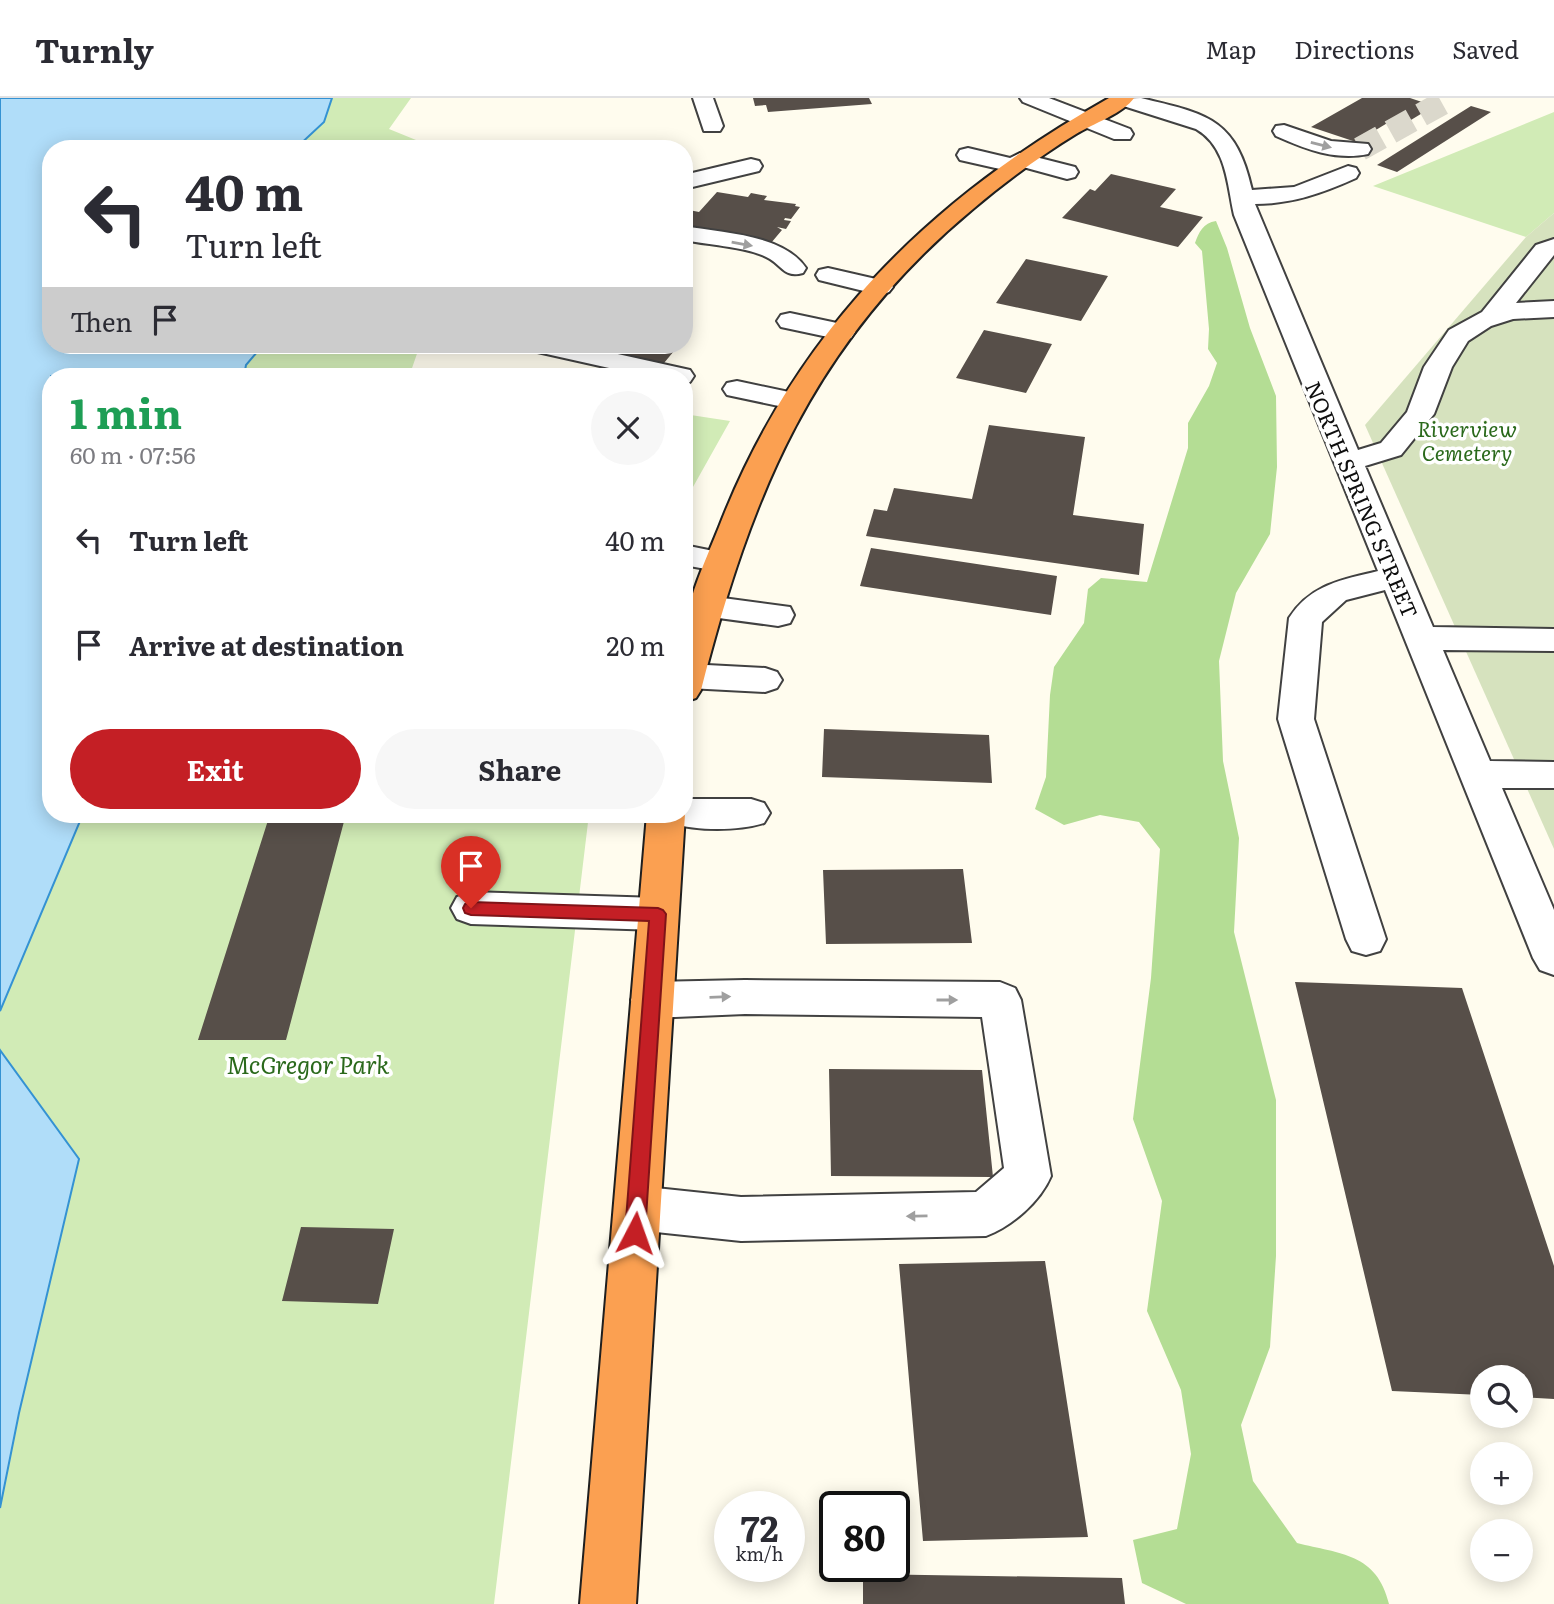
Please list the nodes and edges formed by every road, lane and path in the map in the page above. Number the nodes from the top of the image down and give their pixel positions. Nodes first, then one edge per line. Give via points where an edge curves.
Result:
1 (703, 98) edge
2 (1030, 98) edge
3 (1123, 99) edge
4 (1086, 120) junction
5 (712, 126) dead end
6 (1284, 131) dead end
7 (1122, 134) dead end
8 (1360, 149) tunnel mouth
9 (968, 155) dead end
10 (1017, 163) junction
11 (751, 166) dead end
12 (1067, 172) dead end
13 (1349, 173) tunnel mouth
14 (693, 180) edge
15 (1241, 197) junction
16 (693, 235) edge
17 (1554, 246) edge
18 (794, 268) dead end
19 (828, 275) dead end
20 (880, 287) junction
21 (1554, 309) edge
22 (1491, 317) junction
23 (790, 321) dead end
24 (842, 332) junction
25 (580, 354) edge
26 (640, 368) edge
27 (737, 389) dead end
28 (793, 401) junction
29 (1348, 462) junction
30 (693, 557) edge
31 (722, 562) junction
32 (1396, 577) junction
33 (708, 607) junction
34 (778, 615) dead end
35 (1421, 638) junction
36 (1554, 640) edge
37 (693, 659) edge
38 (765, 680) dead end
39 (693, 683) edge
40 (1478, 774) junction
41 (1554, 775) edge
42 (693, 813) edge
43 (751, 813) dead end
44 (665, 823) edge
45 (471, 908) dead end
46 (658, 914) junction
47 (1366, 939) dead end
48 (1554, 958) edge
49 (652, 1000) junction
50 (636, 1208) junction
51 (608, 1604) edge

1 - 5 street
2 - 4 street
3 - 4 highway
3 - 15 street, NORTH SPRING STREET via 1200,123 1221,135
4 - 7 street
4 - 10 highway
6 -> 8 street via 1323,146
9 - 10 street
10 - 12 street
10 - 20 highway via 951,214
11 - 14 street
13 - 15 street via 1301,195
15 - 29 street, NORTH SPRING STREET
16 -> 18 street via 763,248 779,254
17 - 22 street via 1545,250
19 - 20 street
20 - 24 highway
21 - 22 street
22 - 29 street via 1458,336 1438,367 1420,414 1391,449
23 - 24 street
24 - 28 highway
25 - 26 street
27 - 28 street
28 - 31 highway via 765,455
29 - 32 street, NORTH SPRING STREET
30 - 31 street
31 - 33 highway
32 - 35 street, NORTH SPRING STREET
32 - 47 street via 1335,592 1306,618 1296,719
33 - 34 street
33 - 37 highway
35 - 36 street
35 - 40 street, NORTH SPRING STREET
38 - 39 street
40 - 41 street
40 - 48 street, NORTH SPRING STREET
42 - 43 street
44 - 46 highway
45 - 46 street
46 - 49 highway
49 - 50 highway
49 -> 50 street via 1000,1000 1028,1177 986,1214 741,1219
50 - 51 highway

